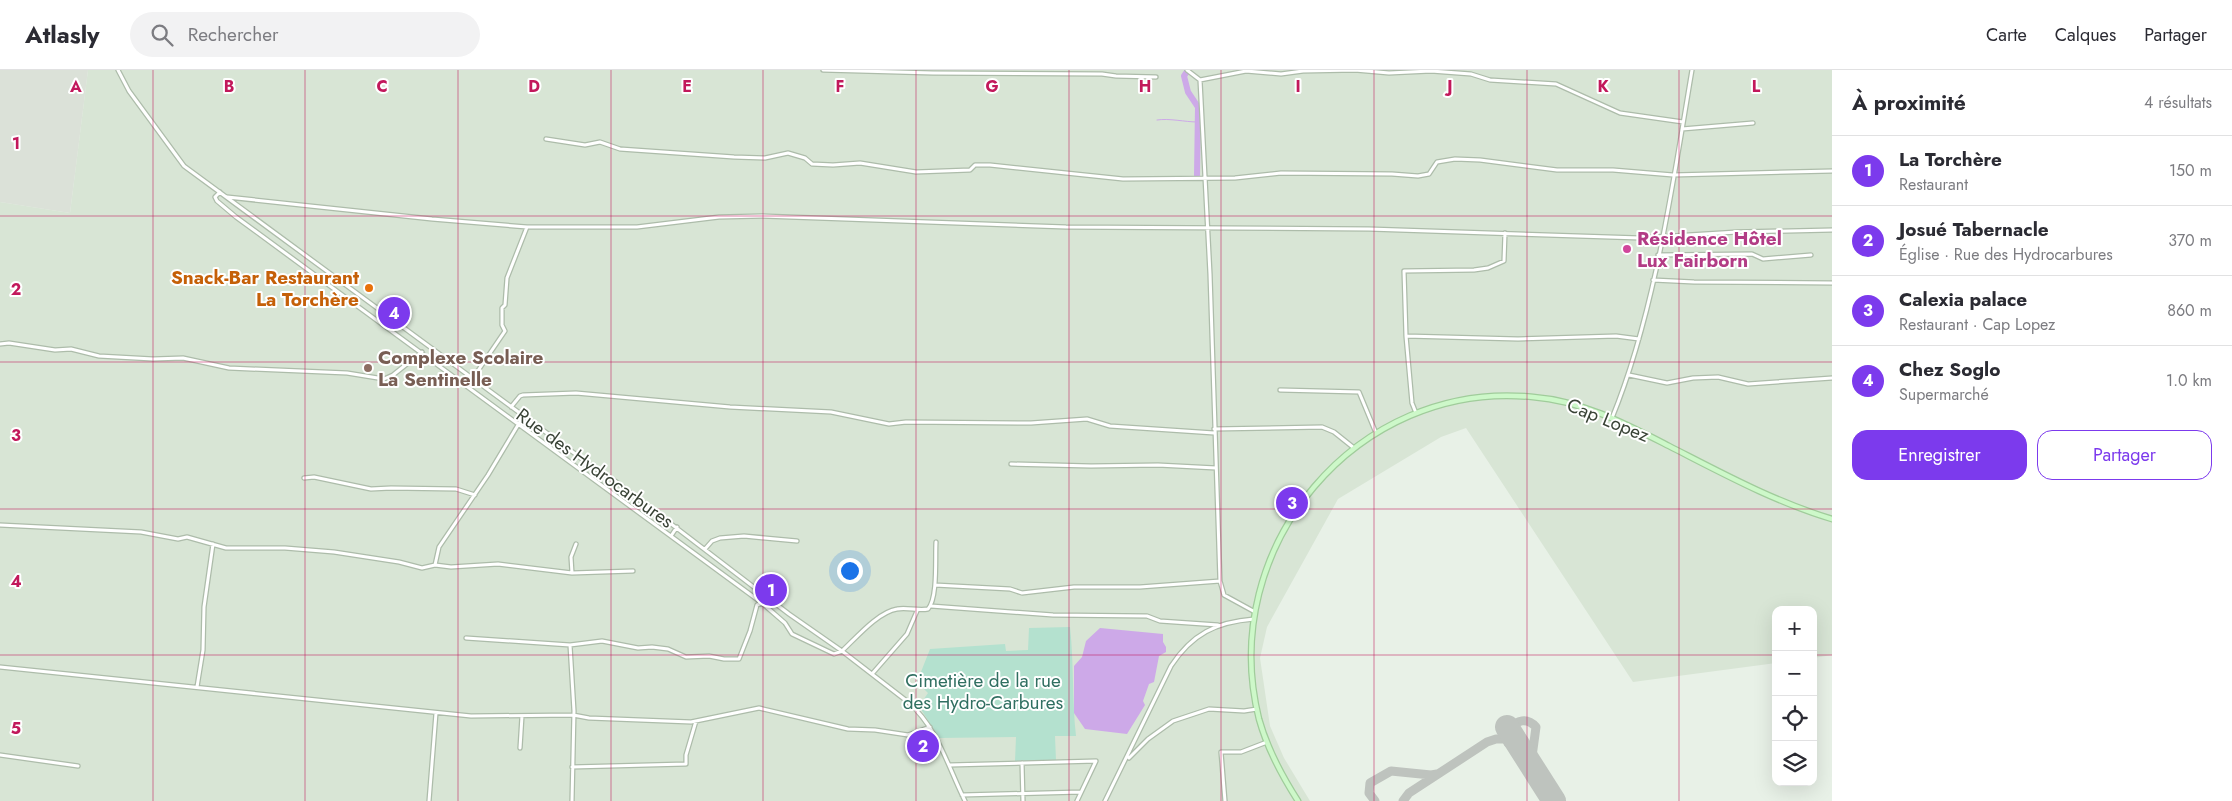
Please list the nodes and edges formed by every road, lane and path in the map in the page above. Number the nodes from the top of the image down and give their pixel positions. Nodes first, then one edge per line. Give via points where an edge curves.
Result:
1 (118, 70) edge
2 (822, 70) edge
3 (1187, 70) edge
4 (1304, 70) edge
5 (1692, 70) edge
6 (991, 71) edge
7 (1156, 77) dead end
8 (1200, 80) junction
9 (1683, 122) junction
10 (1753, 123) dead end
11 (1682, 129) junction
12 (546, 139) dead end
13 (1832, 171) edge
14 (1673, 175) junction
15 (1204, 179) junction
16 (220, 192) junction
17 (227, 197) junction
18 (527, 227) junction
19 (1206, 229) junction
20 (1832, 230) edge
21 (1505, 233) junction
22 (1662, 236) junction
23 (1658, 255) junction
24 (1811, 255) dead end
25 (1653, 280) junction
26 (1832, 283) edge
27 (1406, 336) junction
28 (1639, 339) junction
29 (0, 344) edge
30 (422, 352) junction
31 (1629, 375) junction
32 (473, 378) junction
33 (1832, 378) edge
34 (1280, 390) dead end
35 (512, 407) junction
36 (1416, 413) junction
37 (524, 415) junction
38 (1612, 418) junction
39 (518, 423) junction
40 (1214, 431) junction
41 (1376, 433) junction
42 (1354, 448) junction
43 (1011, 464) dead end
44 (1216, 468) junction
45 (304, 478) dead end
46 (475, 495) junction
47 (1832, 519) edge
48 (0, 525) edge
49 (677, 528) junction
50 (671, 536) junction
51 (797, 541) dead end
52 (936, 542) dead end
53 (213, 544) junction
54 (576, 544) dead end
55 (705, 549) junction
56 (435, 565) junction
57 (633, 571) dead end
58 (572, 572) junction
59 (1220, 581) junction
60 (935, 585) junction
61 (762, 603) junction
62 (931, 606) junction
63 (917, 611) junction
64 (1255, 612) junction
65 (1254, 619) junction
66 (1218, 625) junction
67 (466, 638) dead end
68 (570, 645) junction
69 (842, 651) junction
70 (0, 667) edge
71 (872, 674) junction
72 (197, 687) junction
73 (1257, 709) junction
74 (436, 713) junction
75 (573, 715) junction
76 (522, 716) junction
77 (696, 721) junction
78 (930, 727) junction
79 (1267, 742) junction
80 (520, 748) dead end
81 (0, 755) edge
82 (1126, 762) junction
83 (1022, 763) junction
84 (950, 765) junction
85 (78, 766) dead end
86 (572, 767) junction
87 (1081, 792) junction
88 (1022, 794) junction
89 (962, 795) junction
90 (428, 801) edge
91 (572, 801) edge
92 (966, 801) edge
93 (1023, 801) edge
94 (1077, 801) edge
95 (1105, 801) edge
96 (1225, 801) edge
97 (1298, 801) edge

1 - 16 street, Rue des Hydrocarbures via 129,91 179,161
2 - 6 street
3 - 8 street
4 - 8 street via 1281,74 1246,71
4 - 9 street via 1431,71 1471,74 1490,80 1546,83 1572,90 1620,113
5 - 9 street
6 - 7 street
8 - 15 street
9 - 11 street
10 - 11 street
11 - 14 street
12 - 15 street via 585,145 600,142 620,149 725,156 765,158 788,153 805,158 812,164 860,163 916,172 970,170 975,165 1123,179
13 - 14 street
14 - 15 street via 1614,170 1566,171 1456,159 1437,162 1429,174 1418,176 1281,173
14 - 22 street
15 - 19 street
16 - 17 street, Rue des Hydrocarbures
16 - 30 street via 215,197 216,201 236,217
17 - 18 street
17 - 32 street, Rue des Hydrocarbures
18 - 19 street via 637,227 719,217 762,216
18 - 32 street via 507,279 506,305 502,308 504,331
19 - 21 street
19 - 40 street
20 - 22 street
21 - 22 street via 1623,238
21 - 27 street via 1504,261 1488,268 1404,271
22 - 23 street
23 - 24 street via 1752,254 1763,259
23 - 25 street
25 - 26 street
25 - 28 street
27 - 28 street via 1518,339 1616,336
27 - 36 street via 1412,403
28 - 31 street
29 - 30 street via 71,349 99,356 183,358 229,368 347,372 384,379
30 - 39 street
31 - 33 street via 1667,383 1718,377 1748,384
31 - 38 street
32 - 35 street, Rue des Hydrocarbures
34 - 41 street via 1359,392
35 - 37 street, Rue des Hydrocarbures
35 - 40 street via 523,395 576,394 831,412 890,424 1031,423 1087,419 1110,426
36 - 38 street, Cap Lopez via 1462,400 1515,396 1563,401
36 - 41 street, Cap Lopez
37 - 39 street
37 - 49 street, Rue des Hydrocarbures
38 - 47 street, Cap Lopez via 1762,492
39 - 46 street
39 - 50 street
40 - 42 street via 1322,427
40 - 44 street
41 - 42 street, Cap Lopez
42 - 64 street, Cap Lopez via 1322,476 1292,515 1268,563
43 - 44 street
44 - 59 street
45 - 46 street via 314,477 371,489 456,489
46 - 56 street via 439,547
48 - 53 street via 142,532
49 - 50 street
49 - 55 street, Rue des Hydrocarbures
50 - 61 street
51 - 55 street via 744,536 720,538
52 - 60 street
53 - 56 street via 226,548 334,552 422,568
53 - 72 street
54 - 58 street via 571,557
55 - 69 street, Rue des Hydrocarbures
56 - 58 street via 498,564
57 - 58 street
59 - 60 street via 1140,587 1074,587 1022,593 1010,589
59 - 64 street via 1224,595
60 - 62 street
61 - 68 street via 757,605 740,659 686,657 668,649 602,641
61 - 69 street via 799,639 828,653
62 - 63 street via 928,610
62 - 66 street via 1053,615 1147,616 1160,621
63 - 69 street via 899,608 886,612
63 - 71 street via 907,634
64 - 65 street, Cap Lopez
65 - 66 street
65 - 73 street, Cap Lopez via 1252,661
66 - 82 street via 1182,649
67 - 68 street
68 - 75 street
69 - 71 street, Rue des Hydrocarbures
70 - 72 street
71 - 78 street, Rue des Hydrocarbures via 916,709
72 - 74 street
73 - 79 street, Cap Lopez
73 - 82 street via 1209,709 1173,721 1148,738
74 - 76 street
74 - 90 street
75 - 76 street
75 - 77 street
75 - 86 street
76 - 80 street
77 - 78 street via 759,708 848,729 908,735
77 - 86 street via 686,764
78 - 84 street, Rue des Hydrocarbures
79 - 96 street via 1241,752 1221,752
79 - 97 street, Cap Lopez
81 - 85 street
82 - 95 street
83 - 84 street
83 - 87 street via 1096,761
83 - 88 street
84 - 89 street, Rue des Hydrocarbures
86 - 91 street
87 - 88 street
87 - 94 street
88 - 89 street
88 - 93 street
89 - 92 street, Rue des Hydrocarbures

